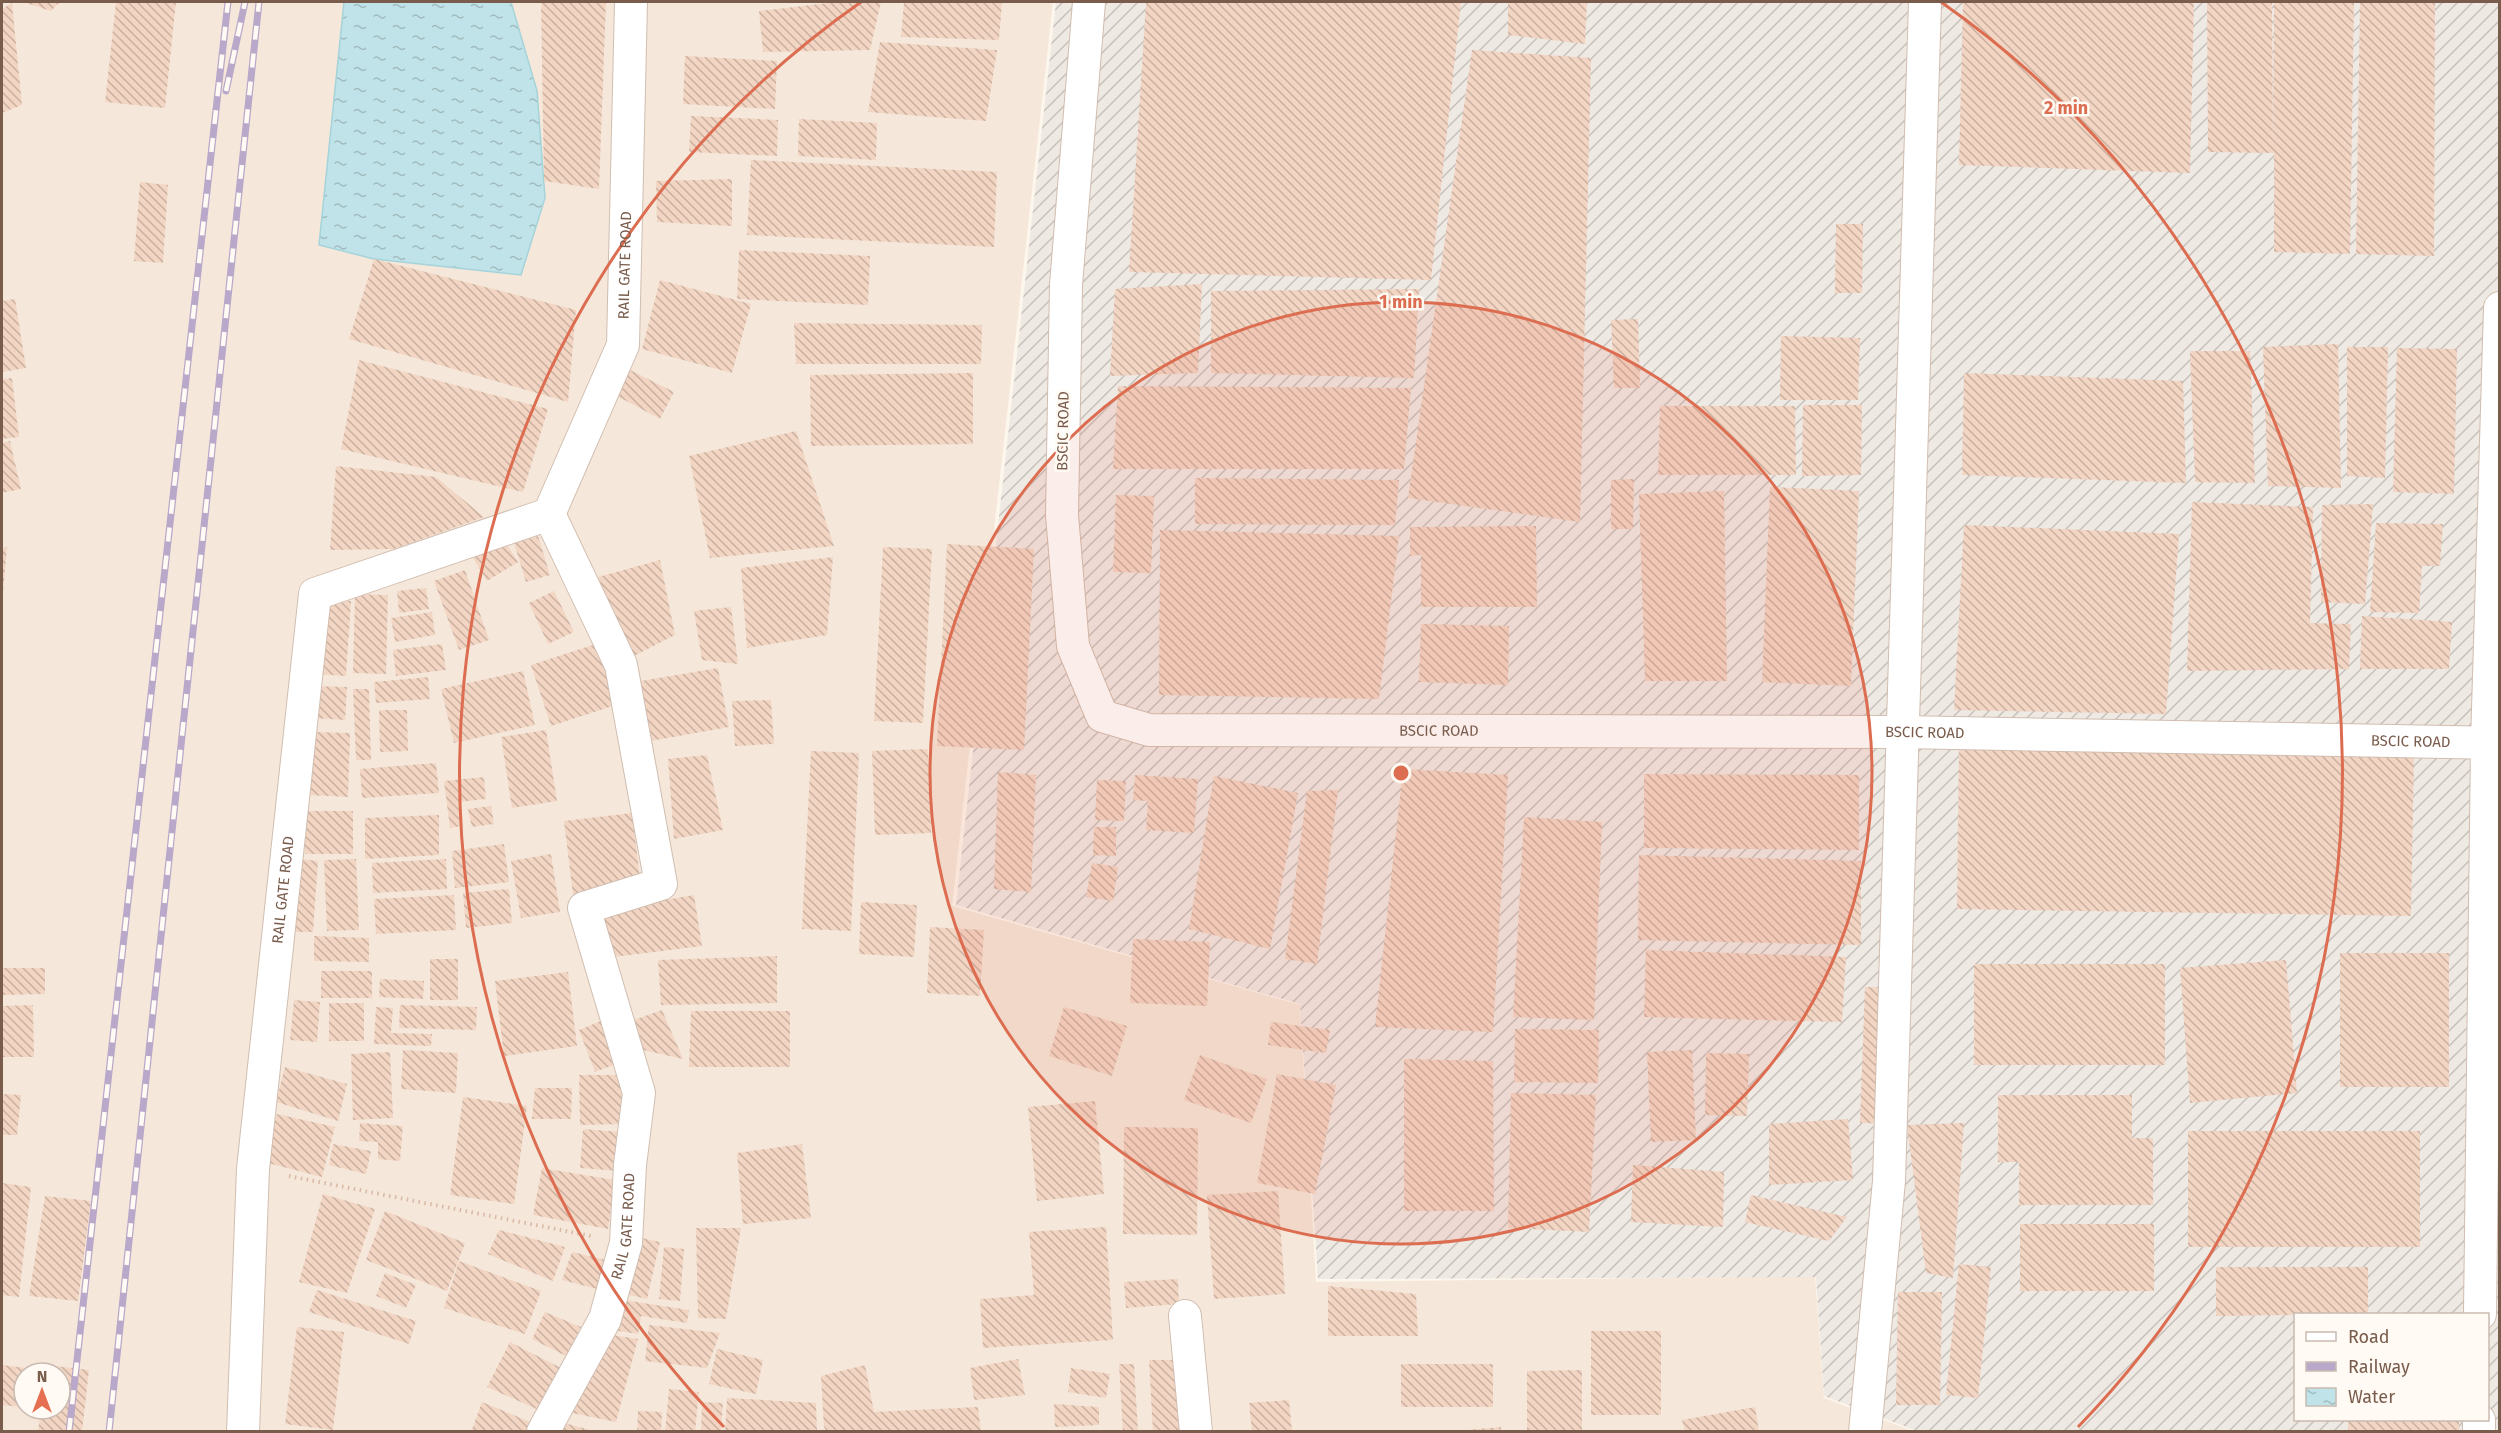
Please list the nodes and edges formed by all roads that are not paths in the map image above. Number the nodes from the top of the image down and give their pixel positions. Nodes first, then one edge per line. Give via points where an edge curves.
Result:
1 (631, 2) edge
2 (1089, 2) edge
3 (1925, 2) edge
4 (2499, 308) edge
5 (549, 514) junction
6 (1901, 732) junction
7 (2493, 743) edge
8 (2481, 1313) edge
9 (1185, 1316) dead end
10 (243, 1431) edge
11 (543, 1431) edge
12 (1196, 1431) edge
13 (1865, 1431) edge

1 - 5 street, RAIL GATE ROAD via 623,345
2 - 6 street, BSCIC ROAD via 1066,285 1062,516 1073,646 1102,716 1149,730
3 - 6 street
4 - 7 street
5 - 10 street, RAIL GATE ROAD via 315,594 253,1169
5 - 11 street, RAIL GATE ROAD via 621,665 661,884 584,908 639,1093 626,1243 605,1320
6 - 7 street, BSCIC ROAD
6 - 13 street via 1889,1181
7 - 8 street
9 - 12 street

